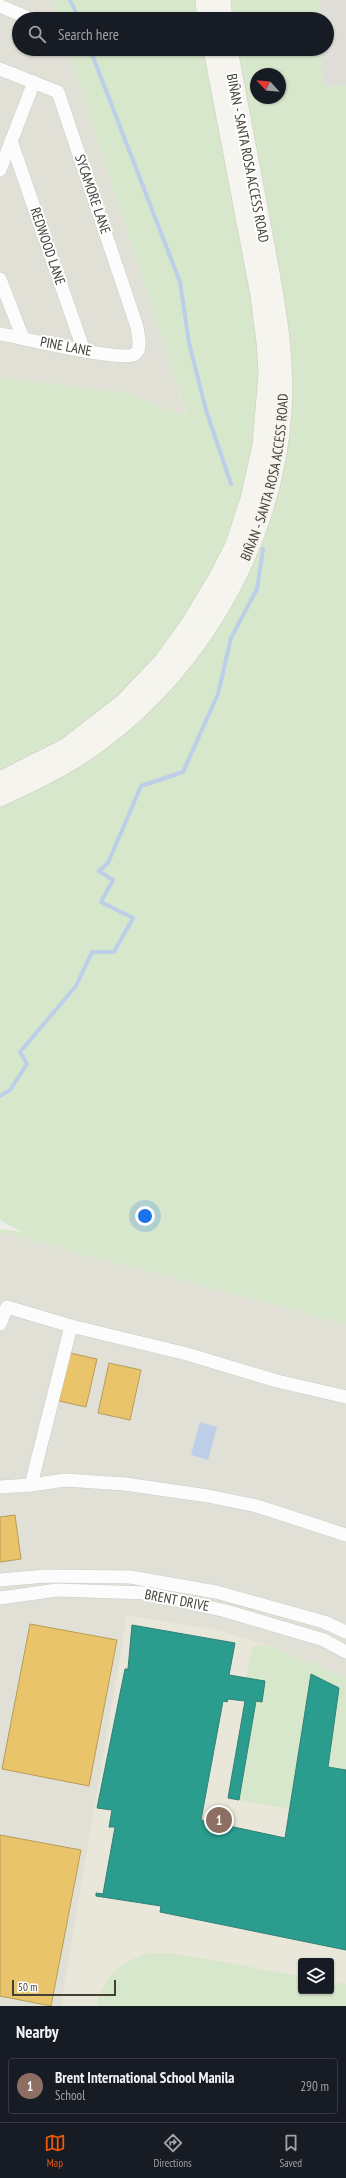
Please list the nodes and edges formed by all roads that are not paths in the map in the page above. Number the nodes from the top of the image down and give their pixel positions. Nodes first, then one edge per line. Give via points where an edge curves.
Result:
1 (205, 0) edge
2 (221, 0) edge
3 (0, 6) edge
4 (14, 12) edge
5 (206, 12) edge
6 (222, 12) edge
7 (215, 56) edge
8 (229, 56) edge
9 (0, 69) edge
10 (34, 82) junction
11 (234, 119) junction
12 (11, 141) junction
13 (0, 170) edge
14 (0, 279) edge
15 (0, 334) edge
16 (22, 338) junction
17 (84, 351) junction
18 (133, 355) joint
19 (36, 772) junction
20 (0, 781) edge
21 (0, 797) edge
22 (0, 1324) edge
23 (71, 1326) junction
24 (346, 1397) edge
25 (31, 1485) junction
26 (0, 1487) edge
27 (346, 1535) edge
28 (0, 1580) edge
29 (216, 1592) junction
30 (0, 1598) edge
31 (210, 1606) junction
32 (346, 1632) edge
33 (346, 1652) edge

1 - 5 main road
2 - 6 main road
3 - 4 street
7 - 11 main road, BIÑAN - SANTA ROSA ACCESS ROAD
8 - 11 main road, BIÑAN - SANTA ROSA ACCESS ROAD
9 - 10 street, SYCAMORE LANE
10 - 12 street
10 - 18 street, SYCAMORE LANE via 58,92 137,327 139,348
11 - 19 main road, BIÑAN - SANTA ROSA ACCESS ROAD via 266,342 268,374 262,445 263,482 217,580 163,662 113,712
12 - 13 street
12 - 17 street, REDWOOD LANE
14 - 16 street
15 - 16 street, PINE LANE
16 - 17 street, PINE LANE
17 - 18 street, PINE LANE
19 - 20 main road, BIÑAN - SANTA ROSA ACCESS ROAD
19 - 21 main road, BIÑAN - SANTA ROSA ACCESS ROAD
22 - 23 street via 7,1307
23 - 24 street via 169,1349 277,1381
23 - 25 street
25 - 26 street
25 - 27 street via 65,1480 125,1484 208,1496 257,1506
28 - 29 street, BRENT DRIVE via 46,1576 130,1577
29 - 31 street
29 - 32 street, BRENT DRIVE via 324,1622
30 - 31 street, BRENT DRIVE via 57,1590 134,1592
31 - 33 street, BRENT DRIVE via 324,1640

